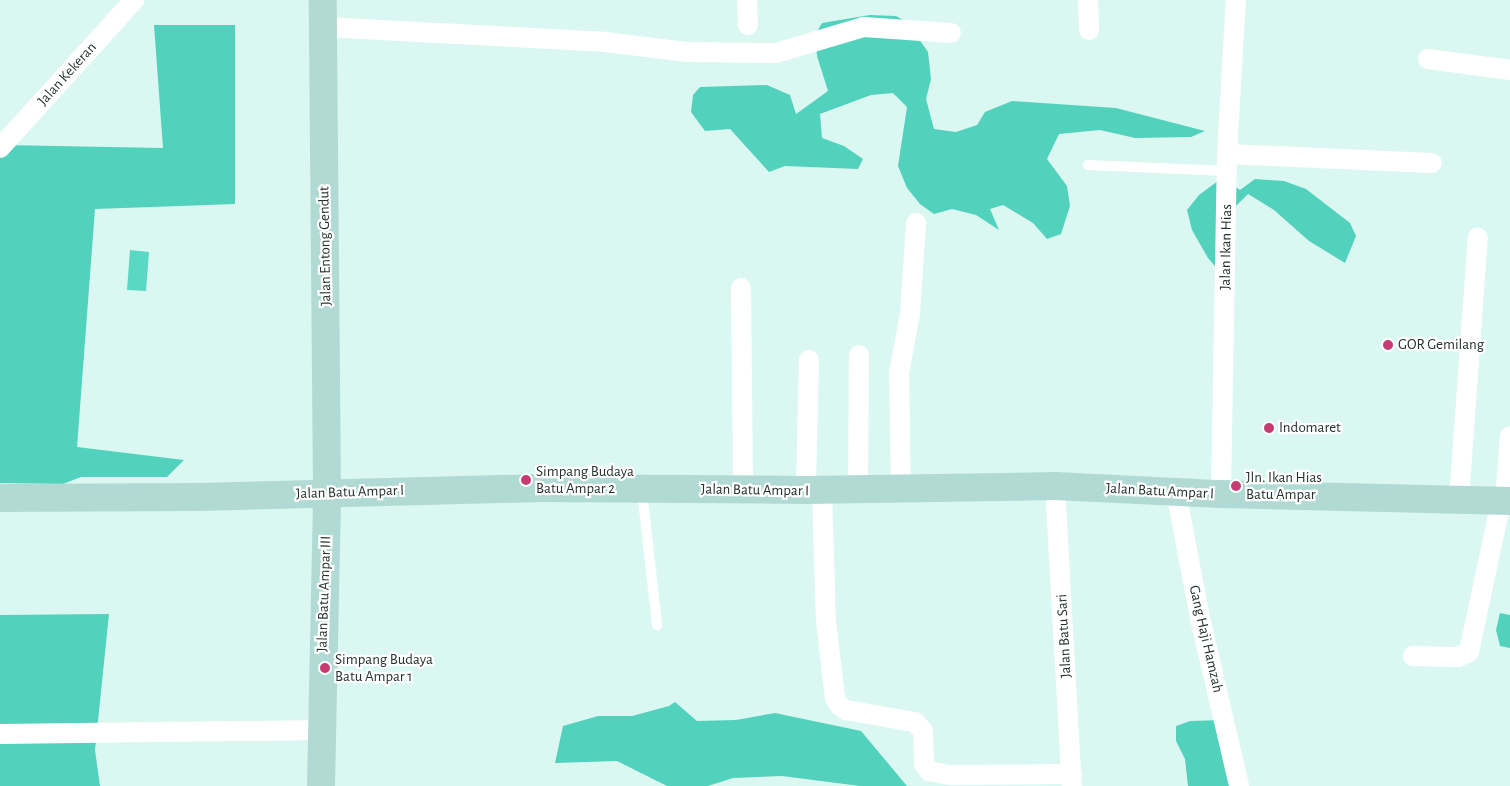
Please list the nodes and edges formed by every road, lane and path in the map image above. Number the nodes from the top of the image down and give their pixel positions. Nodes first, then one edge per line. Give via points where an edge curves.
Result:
1 (134, 0) edge
2 (747, 0) edge
3 (1088, 0) edge
4 (1236, 0) edge
5 (323, 13) edge
6 (748, 25) dead end
7 (1089, 30) dead end
8 (951, 33) dead end
9 (1428, 59) dead end
10 (1510, 70) edge
11 (0, 148) edge
12 (1227, 162) junction
13 (1432, 163) dead end
14 (1088, 165) dead end
15 (916, 223) dead end
16 (1478, 238) dead end
17 (741, 288) dead end
18 (859, 355) dead end
19 (809, 360) dead end
20 (1510, 436) edge
21 (1055, 486) junction
22 (642, 488) junction
23 (858, 488) junction
24 (901, 488) junction
25 (743, 490) junction
26 (814, 490) junction
27 (327, 492) junction
28 (1176, 492) junction
29 (1221, 494) junction
30 (0, 498) edge
31 (1459, 500) junction
32 (1505, 501) edge
33 (657, 625) dead end
34 (1413, 656) dead end
35 (321, 730) junction
36 (0, 734) edge
37 (1072, 780) edge
38 (320, 786) edge
39 (1239, 786) edge

1 - 11 street, Jalan Kekeran
2 - 6 street
3 - 7 street
4 - 12 street, Jalan Ikan Hias
5 - 8 street via 466,37 605,42 688,52 776,53 864,27
5 - 27 street, Jalan Entong Gendut
9 - 10 street
12 - 13 street
12 - 14 lane
12 - 29 street, Jalan Ikan Hias
15 - 24 street via 909,322 899,373
16 - 31 street
17 - 25 street
18 - 23 street
19 - 26 street
20 - 32 street
21 - 24 street, Jalan Batu Ampar I
21 - 28 street, Jalan Batu Ampar I
21 - 37 street, Jalan Batu Sari
22 - 25 street, Jalan Batu Ampar I
22 - 27 street, Jalan Batu Ampar I
22 - 33 lane
23 - 24 street, Jalan Batu Ampar I
23 - 26 street, Jalan Batu Ampar I
25 - 26 street, Jalan Batu Ampar I
26 - 37 street via 826,621 835,698 839,705 846,710 915,722 923,731 924,764 929,771 950,775
27 - 30 street, Jalan Batu Ampar I via 198,497
27 - 35 street, Jalan Batu Ampar III
28 - 29 street, Jalan Batu Ampar I
28 - 39 street, Gang Haji Hamzah via 1200,618
29 - 31 street, Jalan Batu Ampar I
31 - 32 street, Jalan Batu Ampar I
32 - 34 street via 1469,652 1458,658
35 - 36 street
35 - 38 street, Jalan Batu Ampar III

